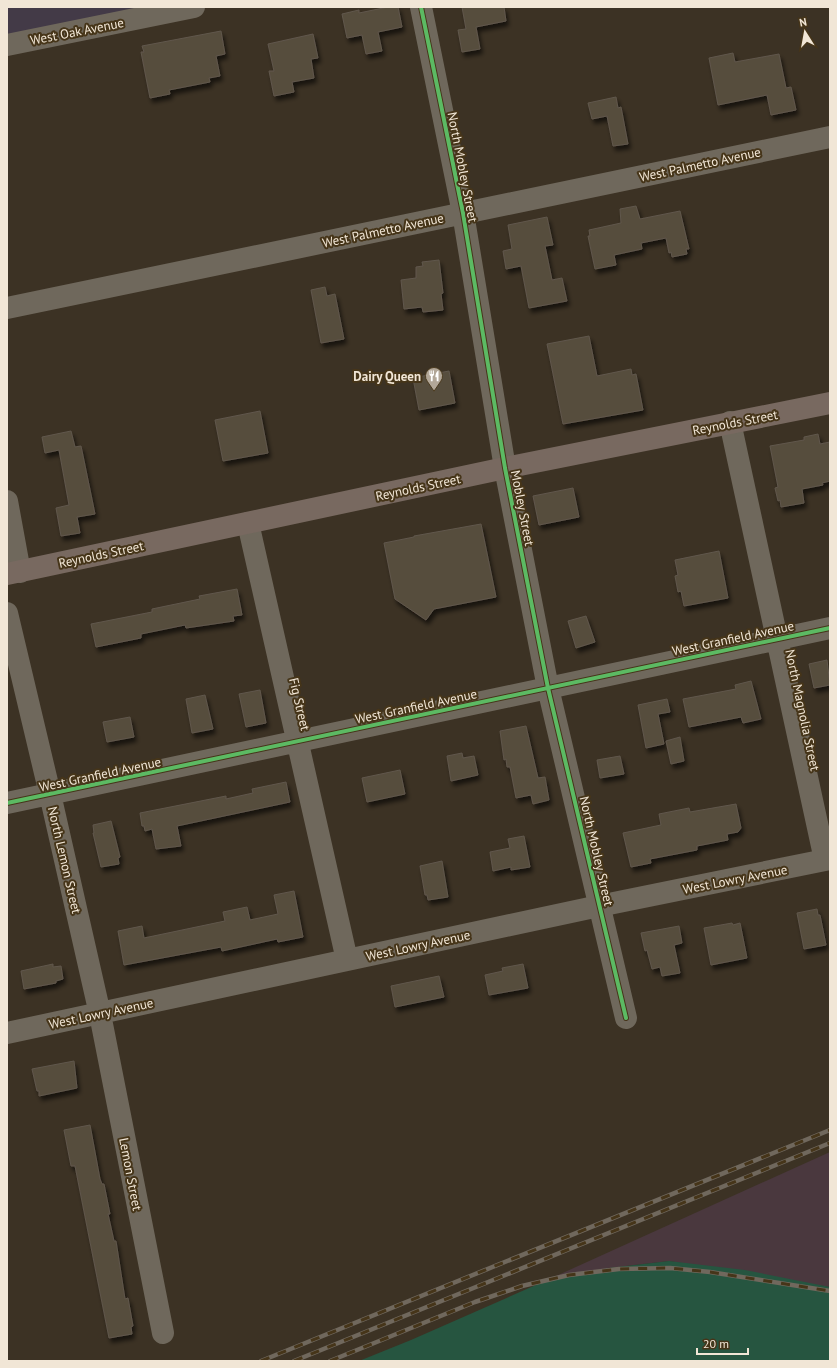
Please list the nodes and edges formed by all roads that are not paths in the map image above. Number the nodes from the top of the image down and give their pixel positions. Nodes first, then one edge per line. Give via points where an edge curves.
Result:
1 (194, 7) edge
2 (421, 7) edge
3 (7, 45) edge
4 (830, 137) edge
5 (463, 214) junction
6 (7, 308) edge
7 (482, 331) joint
8 (830, 403) edge
9 (730, 422) junction
10 (505, 468) junction
11 (7, 501) edge
12 (248, 523) junction
13 (14, 573) edge
14 (7, 614) edge
15 (830, 628) edge
16 (777, 639) junction
17 (548, 688) junction
18 (298, 742) junction
19 (50, 794) junction
20 (7, 803) edge
21 (828, 860) edge
22 (599, 906) junction
23 (347, 960) junction
24 (100, 1014) junction
25 (626, 1018) dead end
26 (7, 1033) edge
27 (163, 1333) dead end

1 - 3 street, West Oak Avenue
2 - 5 street, North Mobley Street
4 - 5 street, West Palmetto Avenue
5 - 6 street, West Palmetto Avenue
5 - 7 street, North Mobley Street
7 - 10 street, Mobley Street
8 - 9 main road, Reynolds Street
9 - 10 main road, Reynolds Street
9 - 16 street, North Magnolia Street
10 - 12 main road, Reynolds Street
10 - 17 street, Mobley Street
11 - 13 street
12 - 13 main road, Reynolds Street
12 - 18 street, Fig Street
14 - 19 street, North Lemon Street
15 - 16 street, West Granfield Avenue
16 - 17 street, West Granfield Avenue
16 - 21 street, North Magnolia Street
17 - 18 street, West Granfield Avenue
17 - 22 street, North Mobley Street
18 - 19 street, West Granfield Avenue
18 - 23 street, Fig Street
19 - 20 street, West Granfield Avenue
19 - 24 street, North Lemon Street
21 - 22 street, West Lowry Avenue
22 - 23 street, West Lowry Avenue
22 - 25 street, North Mobley Street
23 - 24 street, West Lowry Avenue
24 - 26 street, West Lowry Avenue
24 - 27 street, Lemon Street

